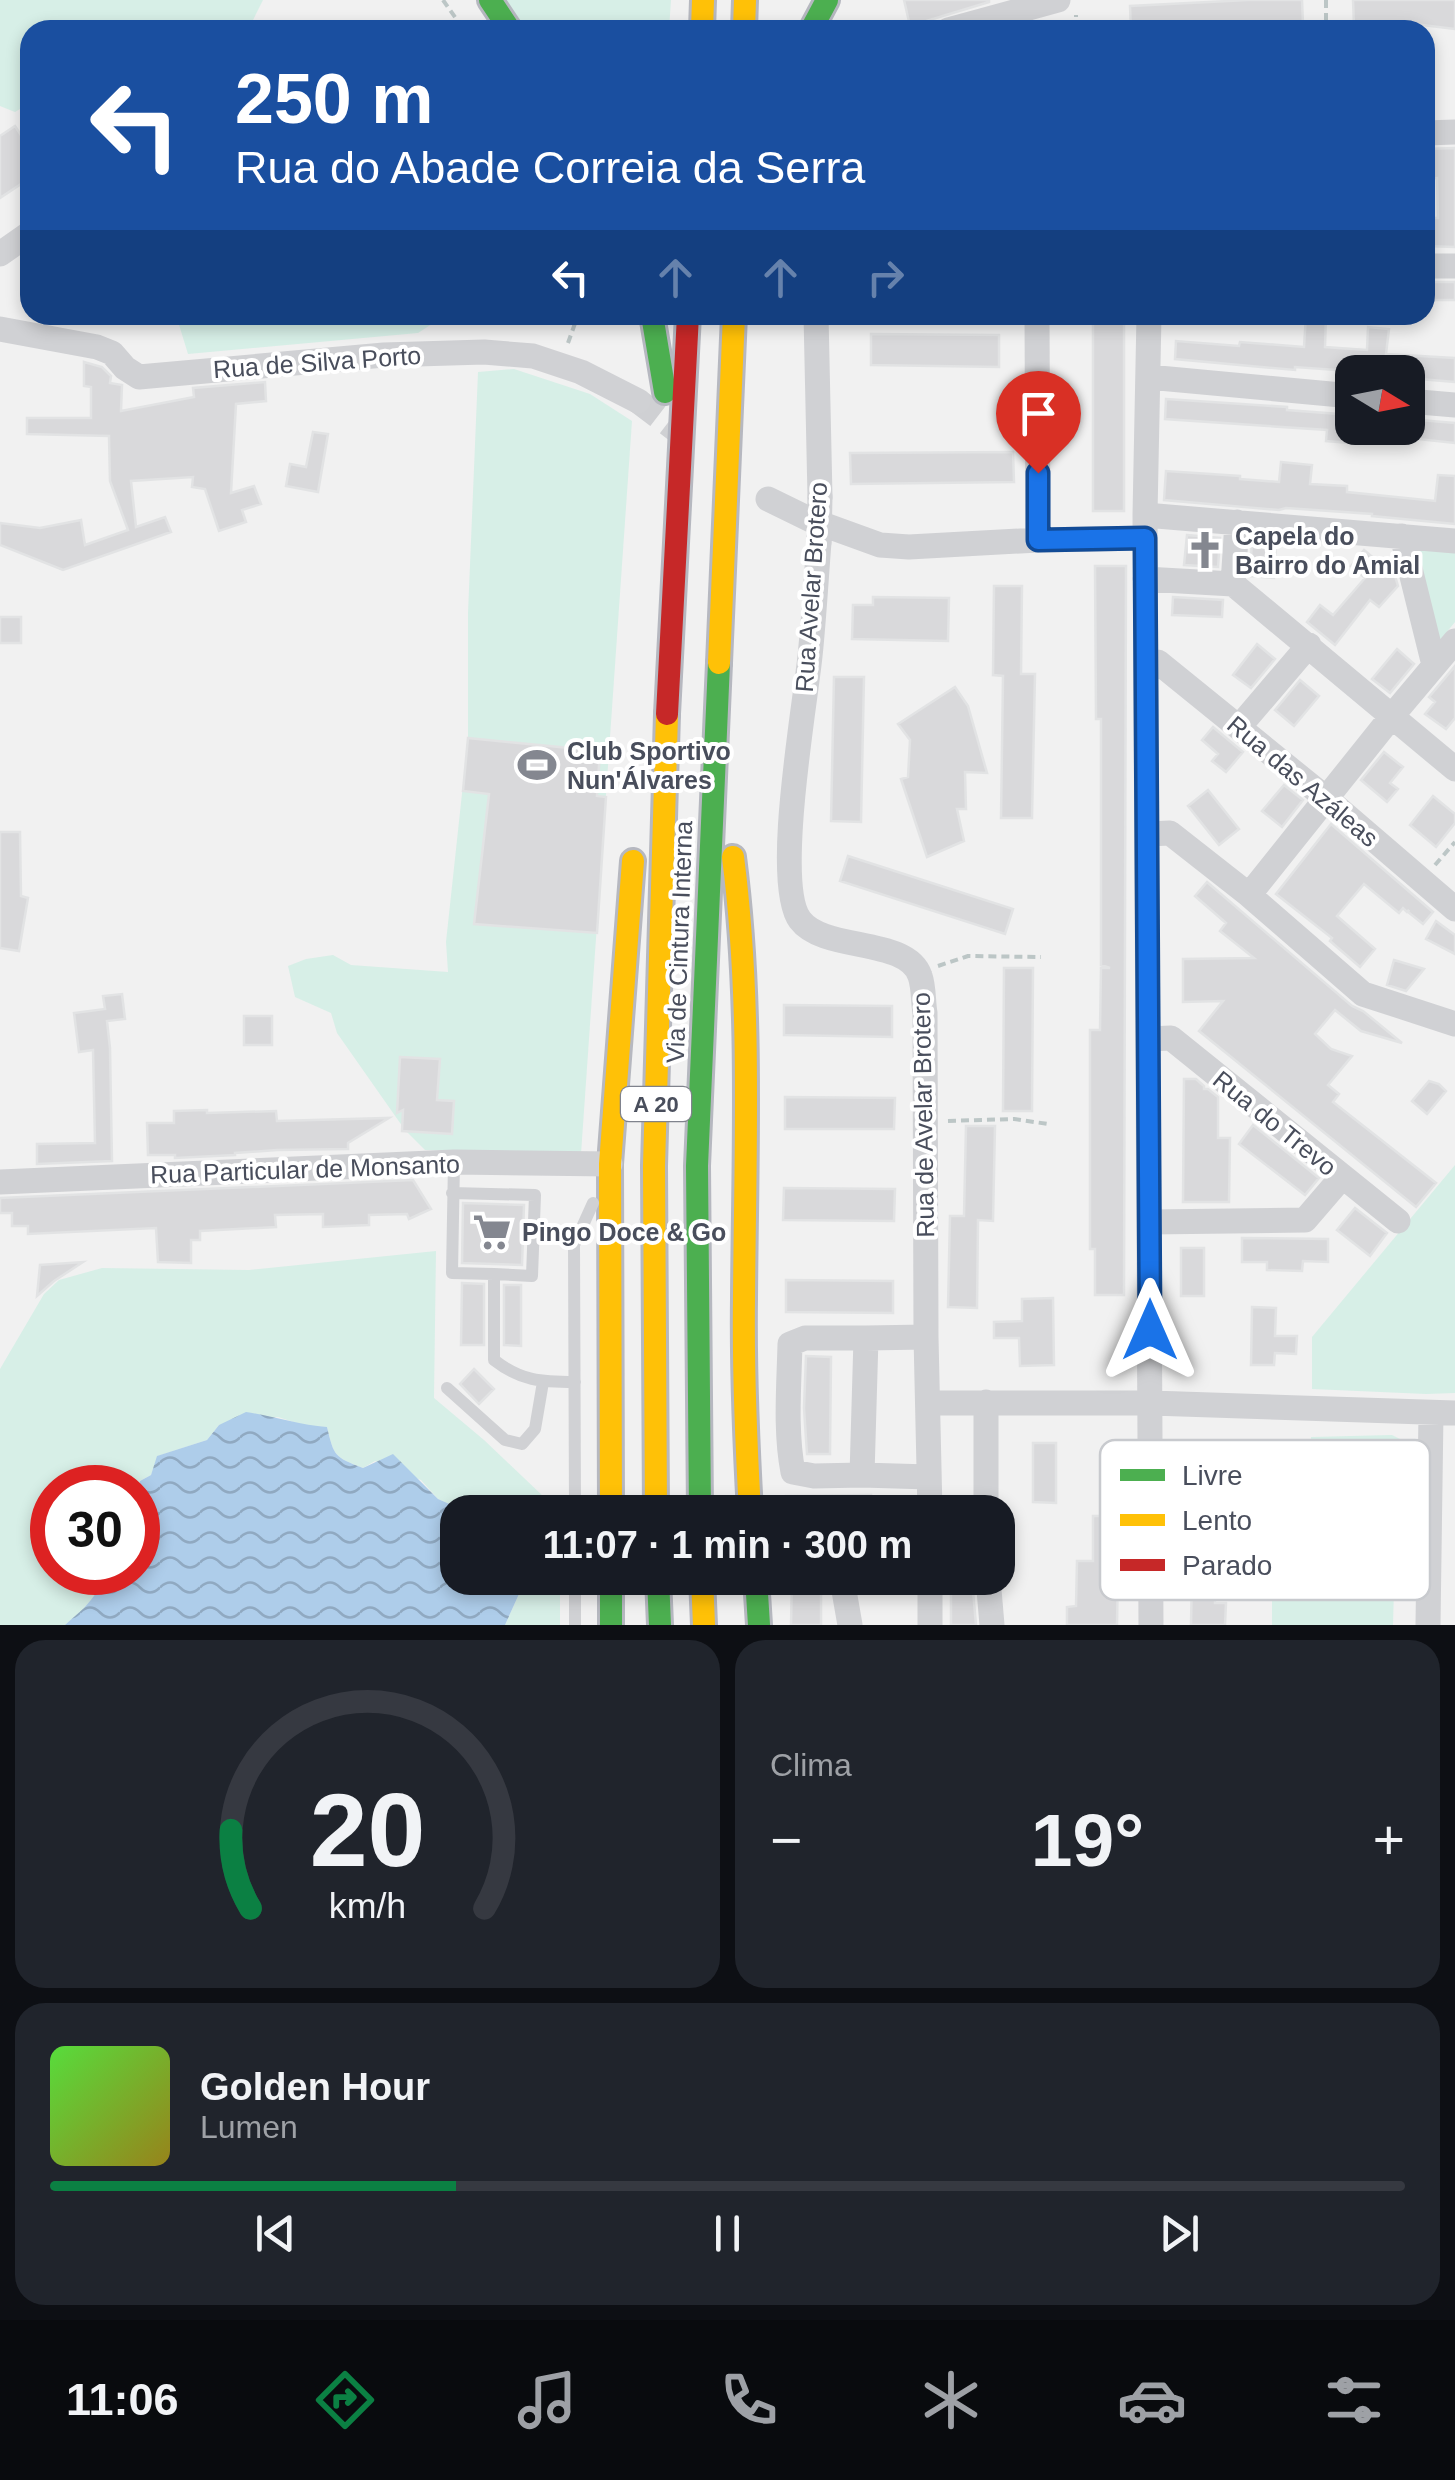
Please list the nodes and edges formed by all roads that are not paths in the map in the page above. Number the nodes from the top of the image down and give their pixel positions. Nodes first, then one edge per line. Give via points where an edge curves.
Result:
1 (1043, 12) edge
2 (1001, 20) edge
3 (654, 325) edge
4 (688, 325) edge
5 (734, 325) edge
6 (816, 325) edge
7 (1037, 325) edge
8 (1149, 325) edge
9 (0, 329) edge
10 (1148, 377) junction
11 (1335, 394) edge
12 (638, 401) tunnel mouth
13 (1425, 402) edge
14 (1455, 405) edge
15 (681, 474) junction
16 (768, 499) dead end
17 (1237, 522) junction
18 (1145, 526) junction
19 (1402, 536) junction
20 (1038, 540) junction
21 (1455, 540) edge
22 (1145, 579) junction
23 (1233, 584) junction
24 (1455, 641) edge
25 (1308, 646) junction
26 (1146, 662) junction
27 (1434, 665) junction
28 (668, 696) junction
29 (1392, 716) junction
30 (716, 726) junction
31 (1238, 728) junction
32 (644, 729) dead end
33 (1455, 769) edge
34 (1327, 799) junction
35 (1148, 834) junction
36 (635, 841) dead end
37 (790, 858) joint
38 (1250, 895) junction
39 (1455, 909) edge
40 (1455, 1024) edge
41 (1148, 1039) junction
42 (454, 1162) junction
43 (610, 1164) junction
44 (1342, 1177) junction
45 (0, 1182) edge
46 (452, 1193) junction
47 (1398, 1221) dead end
48 (1150, 1222) junction
49 (494, 1274) junction
50 (926, 1337) junction
51 (866, 1338) junction
52 (542, 1382) junction
53 (575, 1382) junction
54 (448, 1388) dead end
55 (986, 1402) junction
56 (929, 1403) junction
57 (1151, 1403) junction
58 (1443, 1413) edge
59 (1151, 1440) edge
60 (862, 1475) junction
61 (930, 1477) junction
62 (575, 1495) edge
63 (611, 1495) edge
64 (656, 1495) edge
65 (700, 1495) edge
66 (749, 1495) edge
67 (930, 1495) edge
68 (986, 1495) edge
69 (575, 1595) edge
70 (611, 1595) edge
71 (659, 1595) edge
72 (703, 1595) edge
73 (757, 1595) edge
74 (845, 1595) edge
75 (930, 1595) edge
76 (989, 1595) edge
77 (1430, 1597) edge
78 (1152, 1600) edge
79 (1430, 1600) edge
80 (576, 1625) edge
81 (612, 1625) edge
82 (660, 1625) edge
83 (704, 1625) edge
84 (759, 1625) edge
85 (850, 1625) edge
86 (930, 1625) edge
87 (992, 1625) edge
88 (1152, 1625) edge
89 (1428, 1625) edge

1 - 2 street
3 - 15 highway
4 - 15 highway, Via de Cintura Interna / A 20
5 - 30 highway, Via de Cintura Interna / A 20
6 - 37 street, Rua Avelar Brotero, bridge via 819,542
7 - 20 street
8 - 10 street
9 - 12 street, Rua de Silva Porto via 96,348 138,377 384,355 533,356
10 - 11 street
10 - 18 street
13 - 14 street
15 - 28 highway, Via de Cintura Interna / A 20
16 - 20 street via 880,544
17 - 18 street
17 - 19 street
17 - 23 street
18 - 20 street
18 - 22 street
19 - 21 street
19 - 27 street
22 - 23 street
22 - 26 street
23 - 25 street
24 - 27 street
25 - 29 street
25 - 31 street
26 - 31 street, Rua das Azáleas via 1158,662
26 - 35 street
27 - 29 street
28 - 32 highway
28 - 64 highway, Via de Cintura Interna / A 20 via 654,1166
29 - 33 street
29 - 34 street
30 - 65 highway, Via de Cintura Interna / A 20 via 697,1166
30 - 66 highway via 743,946
31 - 34 street, Rua das Azáleas
34 - 38 street
34 - 39 street, Rua das Azáleas
35 - 38 street via 1170,833
35 - 41 street
36 - 43 highway
37 - 50 street, Rua de Avelar Brotero via 800,922 819,934 903,957 920,973
38 - 40 street via 1364,994
41 - 44 street, Rua do Trevo via 1172,1038
41 - 48 street
42 - 43 street, Rua Particular de Monsanto
42 - 45 street, Rua Particular de Monsanto
42 - 46 lane
43 - 53 lane via 574,1245
43 - 63 highway
44 - 47 street, Rua do Trevo
44 - 48 street via 1306,1220
46 - 49 lane via 452,1279
46 - 49 lane via 535,1194 532,1276
48 - 57 street
49 - 52 lane via 494,1360 512,1374
50 - 51 street
50 - 56 street, Rua de Avelar Brotero
51 - 60 street
51 - 60 street via 790,1344 789,1376 793,1472
52 - 53 lane
52 - 54 lane via 536,1429 522,1444 505,1440
53 - 62 lane
55 - 56 street
55 - 57 street
55 - 68 street
56 - 61 street, Rua de Avelar Brotero
57 - 58 street
57 - 59 street
58 - 77 street
60 - 61 street
61 - 67 street, Rua de Avelar Brotero
69 - 80 lane
70 - 81 highway
71 - 82 highway
72 - 83 highway
73 - 84 highway
74 - 85 street
75 - 86 street
76 - 87 street
78 - 88 street
79 - 89 street

